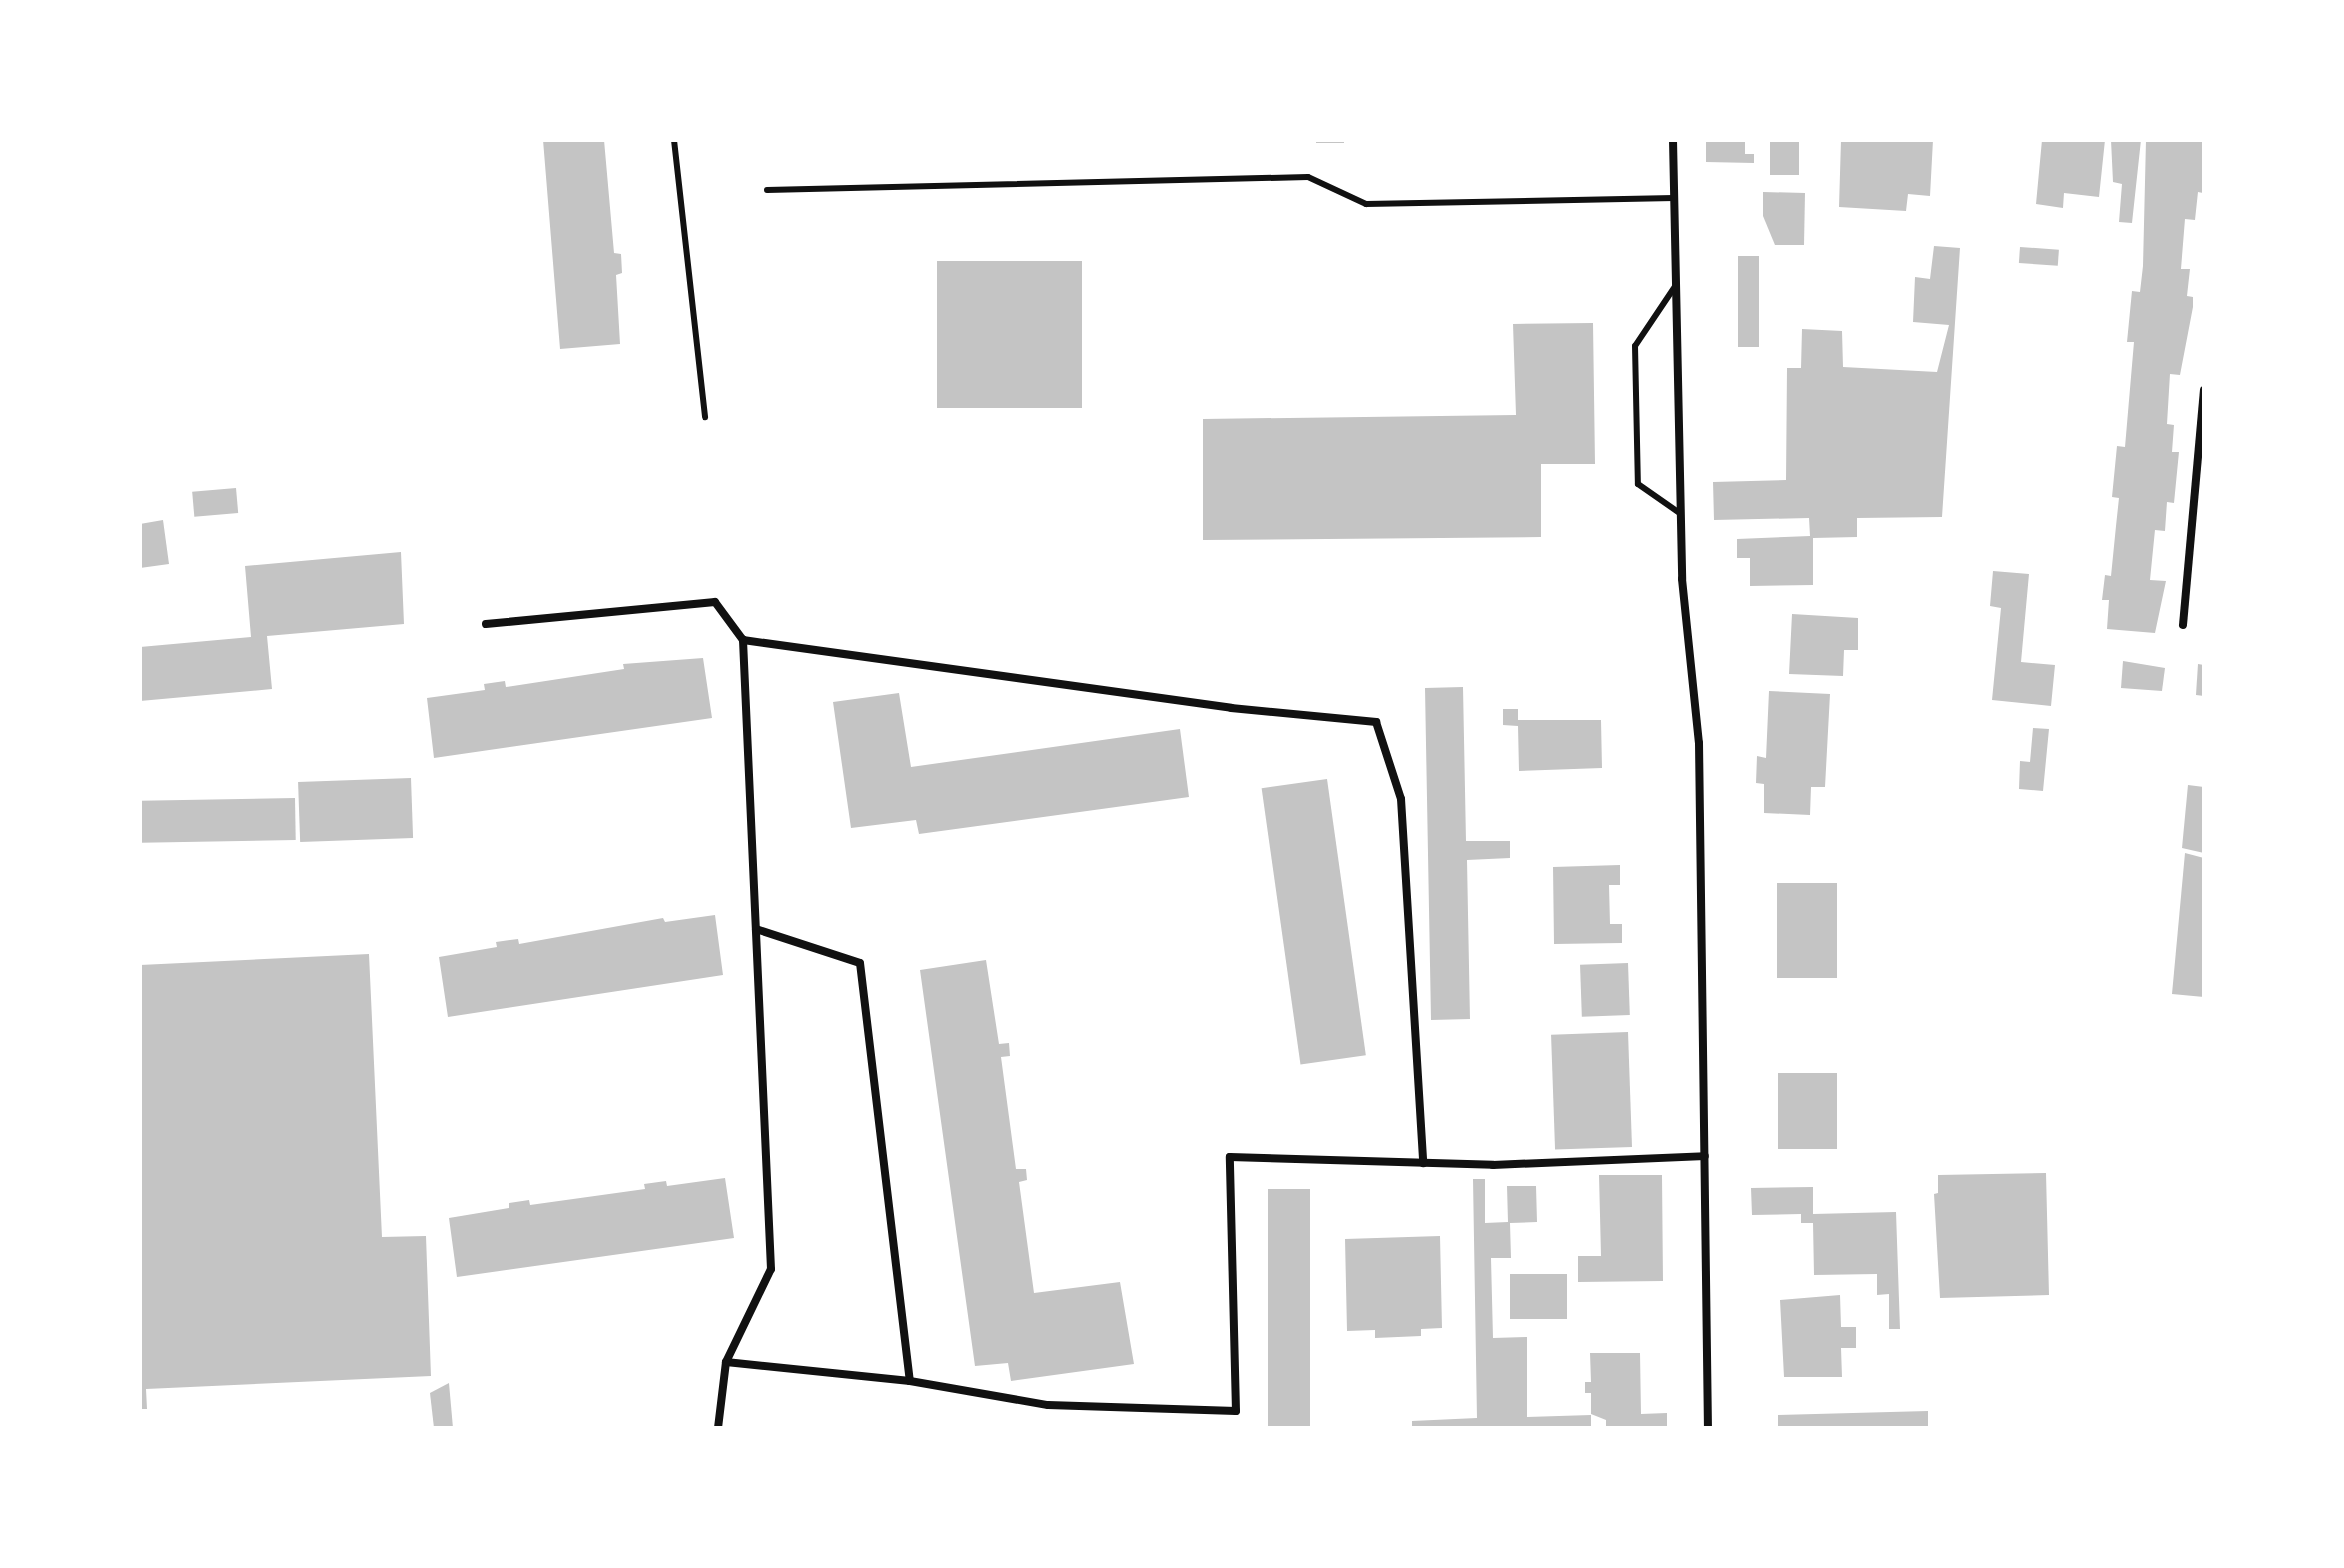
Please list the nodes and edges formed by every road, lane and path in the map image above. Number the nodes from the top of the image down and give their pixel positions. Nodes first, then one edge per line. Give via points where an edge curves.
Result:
1 (674, 140) edge
2 (1673, 140) edge
3 (767, 190) dead end
4 (1674, 198) junction
5 (1676, 285) junction
6 (2204, 390) edge
7 (705, 417) dead end
8 (1681, 514) junction
9 (486, 624) dead end
10 (2183, 625) dead end
11 (743, 640) junction
12 (756, 929) junction
13 (1705, 1156) junction
14 (1423, 1163) junction
15 (726, 1362) junction
16 (910, 1381) junction
17 (718, 1428) edge
18 (1708, 1428) edge

1 - 7 lane
2 - 4 street
3 - 4 lane via 1308,177 1366,204
4 - 5 street
5 - 8 street
5 - 8 lane via 1635,346 1638,484
6 - 10 street
8 - 13 street via 1699,743
9 - 11 street via 715,602
11 - 12 street
11 - 14 street via 1231,708 1376,722 1401,799
12 - 15 street via 771,1269
12 - 16 street via 860,963
13 - 14 street
13 - 18 street
14 - 16 street via 1230,1157 1236,1411 1048,1405
15 - 16 street
15 - 17 street

